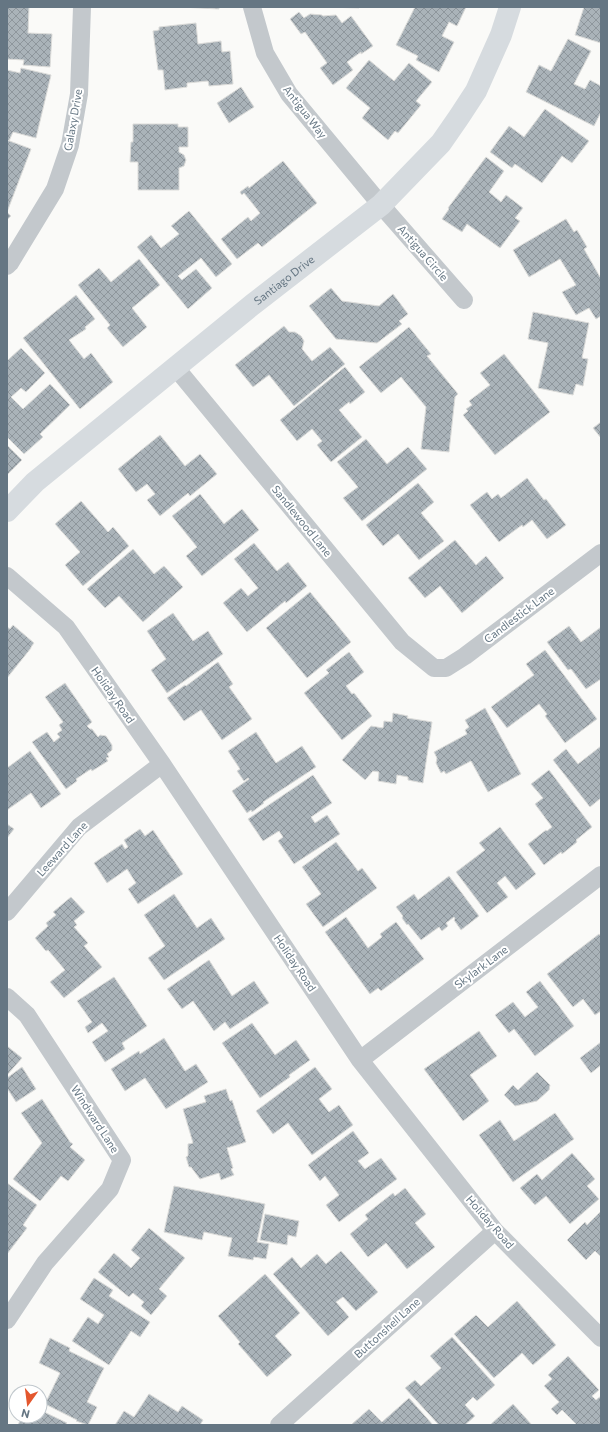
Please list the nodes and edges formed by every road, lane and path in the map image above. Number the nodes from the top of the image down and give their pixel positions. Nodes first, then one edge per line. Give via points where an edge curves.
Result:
1 (82, 7) edge
2 (252, 7) edge
3 (510, 7) edge
4 (381, 205) junction
5 (7, 266) edge
6 (464, 300) dead end
7 (176, 368) junction
8 (7, 511) edge
9 (601, 553) edge
10 (7, 576) edge
11 (434, 668) joint
12 (162, 764) junction
13 (601, 875) edge
14 (7, 912) edge
15 (7, 997) edge
16 (360, 1060) junction
17 (494, 1231) junction
18 (7, 1320) edge
19 (601, 1338) edge
20 (279, 1425) edge

1 - 5 street, Galaxy Drive via 79,94 70,145 55,189
2 - 4 street, Antigua Way via 265,53 289,94
3 - 4 street, Santiago Drive via 501,36 476,91 441,143
4 - 6 street, Antigua Circle
4 - 7 street, Santiago Drive via 252,305
7 - 8 street, Santiago Drive via 35,482
7 - 11 street, Sandlewood Lane via 402,642
9 - 11 street, Candlestick Lane via 465,656 446,668
10 - 12 street, Holiday Road via 66,627
12 - 14 street, Leeward Lane via 78,827
12 - 16 street, Holiday Road
13 - 16 street, Skylark Lane
15 - 18 street, Windward Lane via 26,1015 122,1160 110,1189 45,1263
16 - 17 street, Holiday Road
17 - 19 street, Holiday Road
17 - 20 street, Buttonshell Lane

